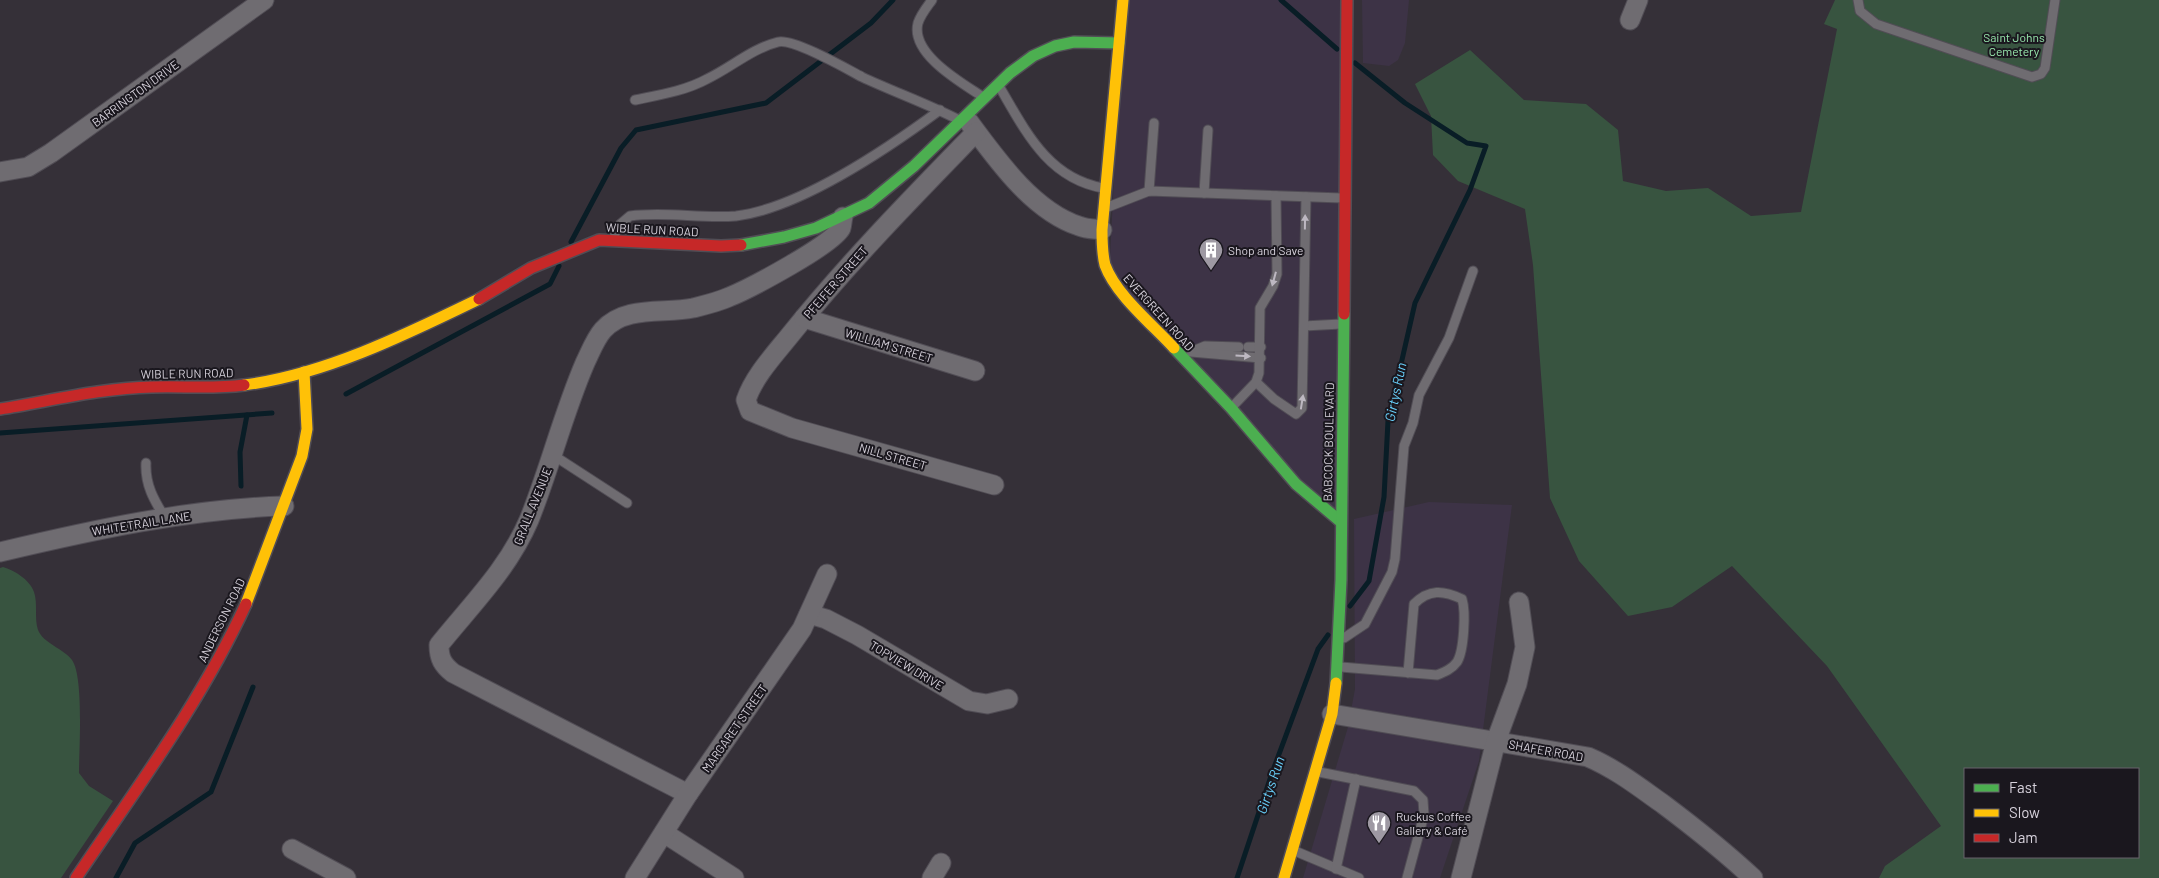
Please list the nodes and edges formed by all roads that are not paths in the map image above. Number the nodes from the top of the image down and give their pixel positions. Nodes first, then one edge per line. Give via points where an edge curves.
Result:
1 (264, 0) edge
2 (932, 0) edge
3 (1123, 0) edge
4 (1347, 0) edge
5 (1638, 0) edge
6 (1858, 0) edge
7 (2055, 0) edge
8 (1630, 20) dead end
9 (1119, 43) junction
10 (998, 84) junction
11 (983, 97) junction
12 (634, 100) dead end
13 (940, 110) junction
14 (962, 118) junction
15 (1154, 123) dead end
16 (1208, 130) dead end
17 (976, 132) junction
18 (0, 172) edge
19 (1106, 188) junction
20 (1149, 191) junction
21 (1204, 193) junction
22 (1276, 196) junction
23 (1306, 197) junction
24 (1345, 198) junction
25 (1104, 208) junction
26 (843, 217) junction
27 (1102, 230) junction
28 (614, 240) junction
29 (1473, 271) dead end
30 (804, 318) junction
31 (1343, 324) junction
32 (1304, 326) junction
33 (1260, 347) junction
34 (1188, 356) junction
35 (1261, 358) junction
36 (975, 371) dead end
37 (304, 372) junction
38 (1256, 382) junction
39 (0, 408) edge
40 (1231, 408) junction
41 (792, 428) joint
42 (553, 454) junction
43 (146, 463) dead end
44 (994, 485) dead end
45 (627, 503) dead end
46 (284, 506) junction
47 (166, 518) junction
48 (1341, 522) junction
49 (0, 552) edge
50 (827, 574) dead end
51 (1520, 602) dead end
52 (809, 614) junction
53 (1339, 642) junction
54 (1338, 667) junction
55 (1408, 673) junction
56 (1008, 700) dead end
57 (1332, 714) junction
58 (1496, 741) junction
59 (1317, 771) junction
60 (1356, 779) junction
61 (688, 794) junction
62 (664, 834) junction
63 (292, 849) dead end
64 (1293, 850) junction
65 (1336, 869) junction
66 (76, 878) edge
67 (346, 878) edge
68 (635, 878) edge
69 (734, 878) edge
70 (1284, 878) edge
71 (1359, 878) edge
72 (1407, 878) edge
73 (1461, 878) edge
74 (1753, 878) edge

1 - 18 street, BARRINGTON DRIVE via 51,153 28,167
2 - 11 lane via 918,24 921,44 936,64
3 - 9 street, EVERGREEN ROAD
4 - 24 street, BABCOCK BOULEVARD
5 - 8 street
6 - 7 lane via 1860,11 1876,24 2032,77 2046,68
9 - 10 street, WIBLE RUN ROAD via 1074,42 1055,46 1033,56
9 - 19 street, EVERGREEN ROAD
10 - 11 street, WIBLE RUN ROAD
10 - 19 lane via 1038,150 1075,178
11 - 14 street, WIBLE RUN ROAD
12 - 13 lane via 670,93 707,79 745,55 780,41 841,64
13 - 14 lane
13 - 28 lane via 852,168 789,202 765,211 735,216 630,216 617,227
14 - 17 street
14 - 26 street, WIBLE RUN ROAD via 891,186
15 - 20 lane
16 - 21 lane
17 - 27 street via 996,160 1044,207 1081,227
17 - 30 street, PFEIFER STREET via 878,233
19 - 25 street, EVERGREEN ROAD
20 - 21 lane
20 - 25 lane
21 - 22 lane
22 - 23 lane
22 -> 33 lane via 1277,274 1260,308
23 - 24 lane
32 -> 23 lane
24 - 31 street, BABCOCK BOULEVARD
25 - 27 street, EVERGREEN ROAD
26 - 28 street, WIBLE RUN ROAD via 784,238 752,244 721,246
26 - 42 street, GRALL AVENUE via 841,228 832,239 779,272 728,298 691,308 626,316 603,330 577,382
27 - 34 street, EVERGREEN ROAD via 1102,253 1109,277
28 - 37 street, WIBLE RUN ROAD via 599,240 546,262 397,339
29 - 53 lane via 1449,338 1419,394 1404,446 1392,572 1365,624
30 - 36 street, WILLIAM STREET
30 - 41 street, PFEIFER STREET via 768,363 746,400 750,411
31 - 32 lane
31 - 48 street, BABCOCK BOULEVARD
38 -> 32 lane via 1296,414 1302,408
33 - 34 lane via 1205,346
33 - 35 lane
34 -> 35 lane
34 - 40 street, EVERGREEN ROAD
35 - 38 lane
37 - 39 street, WIBLE RUN ROAD via 239,386 114,390
37 - 46 street, ANDERSON ROAD via 307,428 302,456
38 - 40 lane
40 - 48 street, EVERGREEN ROAD via 1307,494
41 - 44 street, NILL STREET
42 - 45 lane
42 - 61 street, GRALL AVENUE via 514,552 439,645 441,660 453,673
43 - 47 lane via 152,496
46 - 47 street, WHITETRAIL LANE
46 - 66 street, ANDERSON ROAD via 250,596 226,648 192,705
47 - 49 street, WHITETRAIL LANE
48 - 53 street, BABCOCK BOULEVARD
50 - 52 street, MARGARET STREET
51 - 58 street via 1526,647 1517,684
52 - 56 street, TOPVIEW DRIVE via 857,635 969,701 987,704
52 - 61 street, MARGARET STREET via 802,629
53 - 54 street, BABCOCK BOULEVARD
54 - 55 lane
54 - 57 street, BABCOCK BOULEVARD
55 - 55 lane via 1437,675 1449,670 1457,661 1461,648 1462,599 1431,592 1422,595 1414,604
57 - 58 street, SHAFER ROAD
57 - 59 street, BABCOCK BOULEVARD
58 - 73 street
58 - 74 street, SHAFER ROAD via 1588,757 1605,764 1716,844
59 - 60 lane
59 - 64 street, BABCOCK BOULEVARD
60 - 65 lane
60 - 72 lane via 1414,792 1422,800 1424,815
61 - 62 street, MARGARET STREET
62 - 68 street, MARGARET STREET
62 - 69 street
63 - 67 street
64 - 65 lane
64 - 70 street, BABCOCK BOULEVARD
65 - 71 lane

